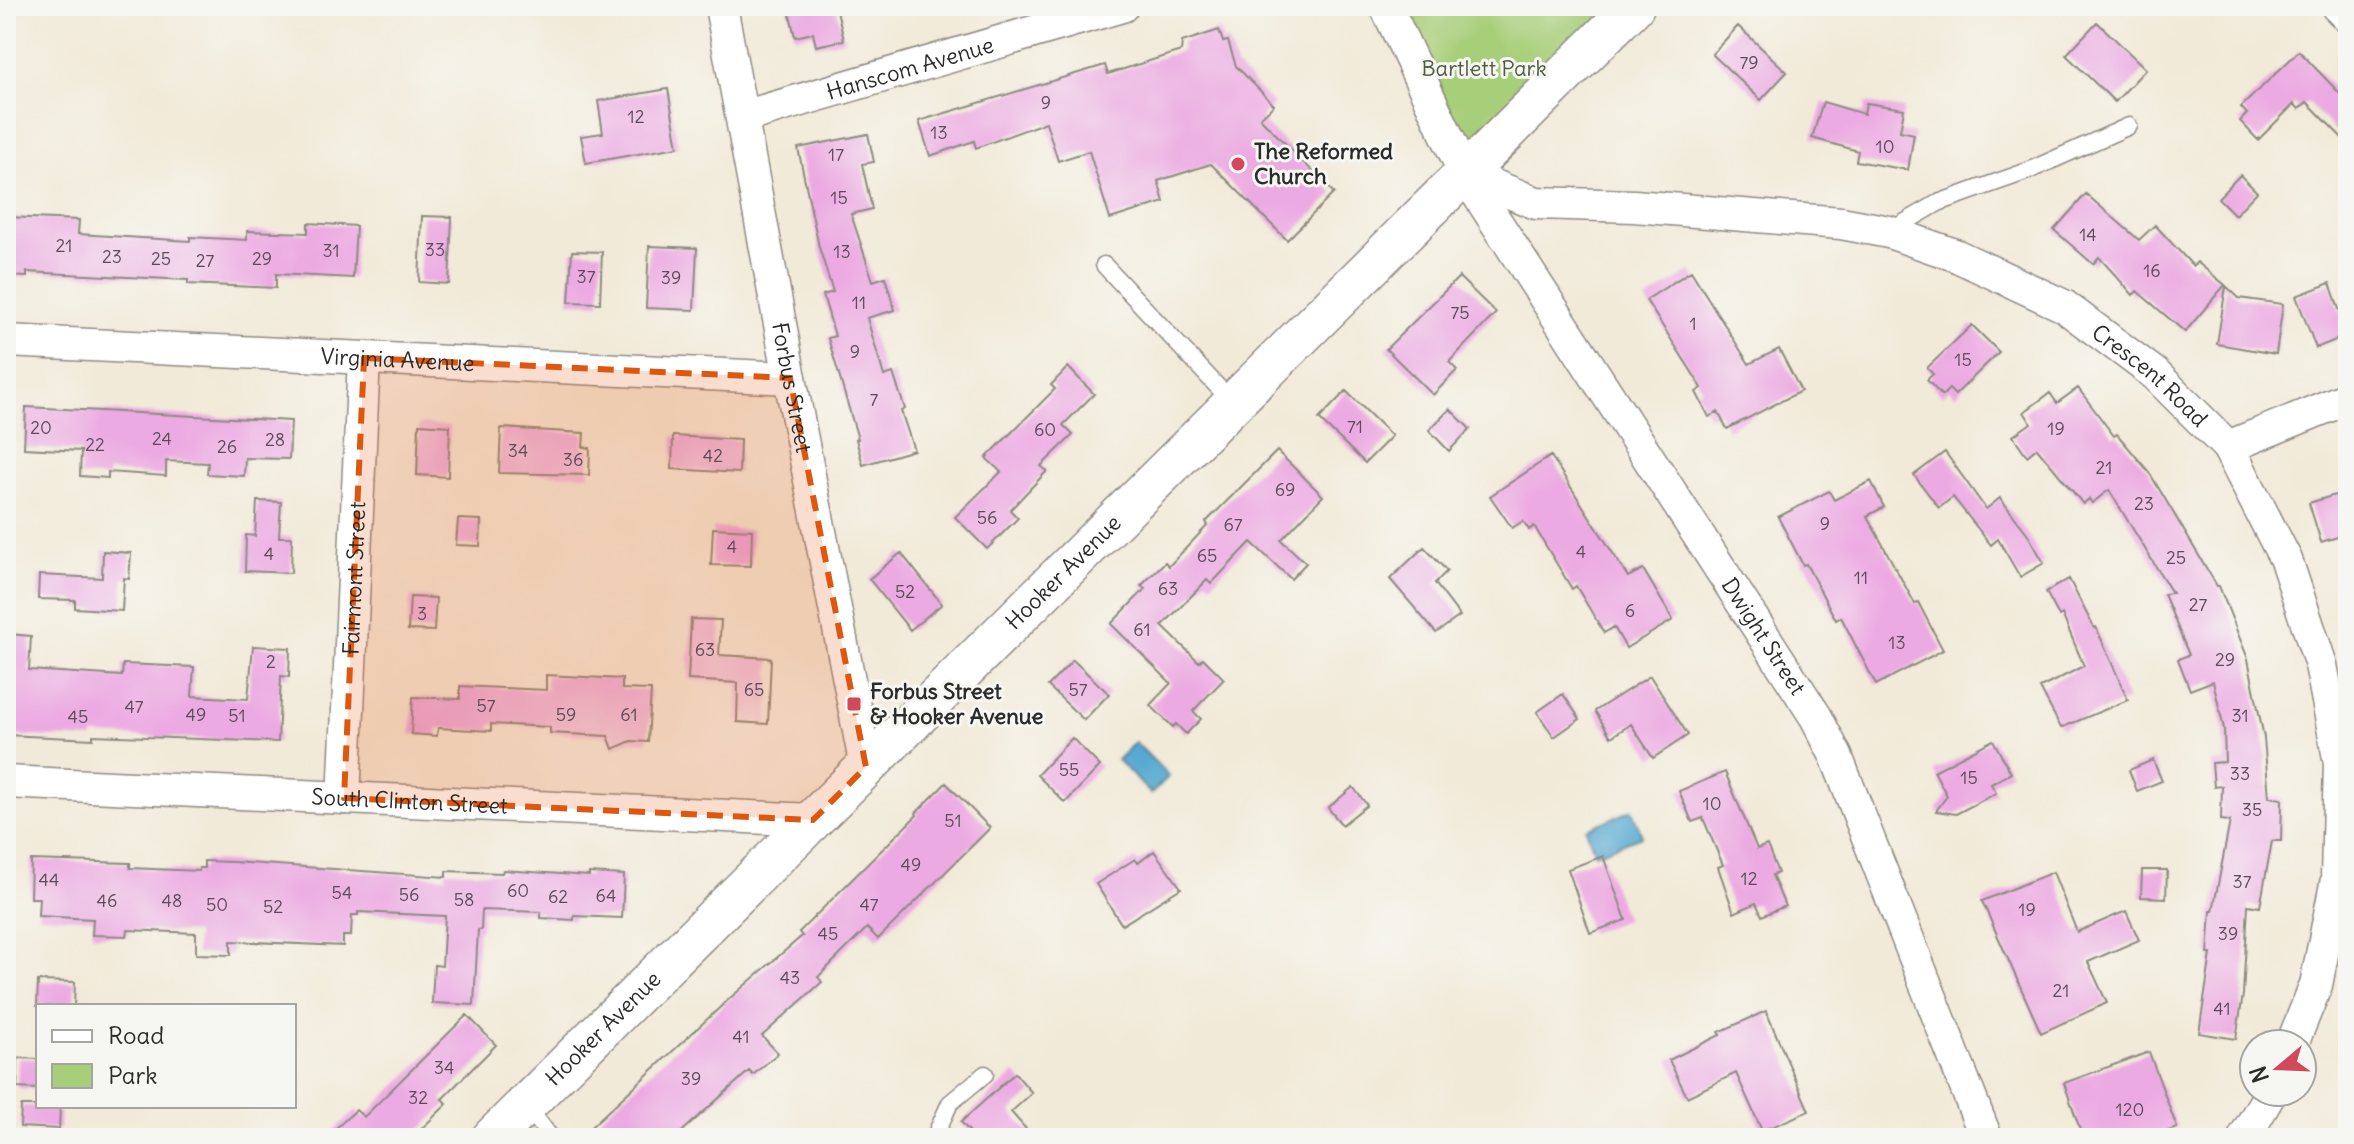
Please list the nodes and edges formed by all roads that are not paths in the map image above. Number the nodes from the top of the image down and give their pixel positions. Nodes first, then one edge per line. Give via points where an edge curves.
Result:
1 (721, 6) edge
2 (1122, 6) edge
3 (1386, 6) edge
4 (1634, 6) edge
5 (2337, 6) edge
6 (2348, 17) edge
7 (743, 117) junction
8 (2129, 126) dead end
9 (1465, 174) junction
10 (1889, 232) junction
11 (1104, 265) dead end
12 (6, 341) edge
13 (364, 358) junction
14 (790, 378) junction
15 (2348, 398) edge
16 (1233, 404) junction
17 (2228, 447) junction
18 (866, 767) junction
19 (6, 782) edge
20 (344, 798) junction
21 (813, 820) junction
22 (2299, 1028) edge
23 (985, 1074) dead end
24 (526, 1105) junction
25 (2262, 1108) edge
26 (492, 1138) edge
27 (551, 1138) edge
28 (934, 1138) edge
29 (1986, 1138) edge
30 (2244, 1138) edge

1 - 7 street, Forbus Street
2 - 7 street, Hanscom Avenue
3 - 9 street
4 - 9 street, Hooker Avenue
5 - 6 street
7 - 14 street, Forbus Street
8 - 10 lane via 1938,203
9 - 10 street, Crescent Road via 1536,203 1841,223
9 - 16 street, Hooker Avenue
9 - 29 street, Dwight Street via 1816,717
10 - 17 street, Crescent Road via 1955,255 2064,306 2155,374
11 - 16 lane
12 - 13 street, Virginia Avenue
13 - 14 street, Virginia Avenue
13 - 20 street, Fairmont Street
14 - 18 street, Forbus Street
15 - 17 street
16 - 18 street, Hooker Avenue
17 - 22 street, Crescent Road via 2286,560 2321,665 2340,763 2337,879 2316,985
18 - 21 street, Hooker Avenue
19 - 20 street, South Clinton Street
20 - 21 street, South Clinton Street
21 - 24 street, Hooker Avenue
23 - 28 lane via 950,1103
24 - 26 street, Hooker Avenue
24 - 27 lane
25 - 30 street

